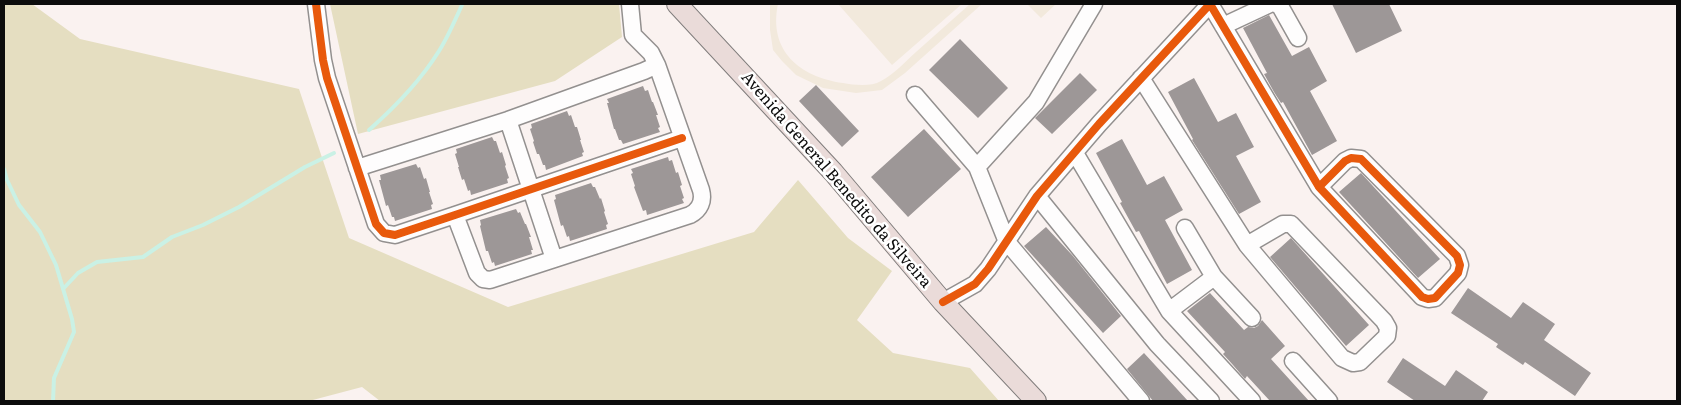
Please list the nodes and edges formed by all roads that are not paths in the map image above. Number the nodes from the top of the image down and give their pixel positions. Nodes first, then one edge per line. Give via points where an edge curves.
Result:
1 (316, 4) edge
2 (630, 4) edge
3 (677, 4) edge
4 (1094, 4) edge
5 (1270, 4) edge
6 (1276, 4) edge
7 (1223, 26) junction
8 (1298, 38) dead end
9 (657, 64) junction
10 (1141, 78) junction
11 (915, 95) dead end
12 (508, 120) junction
13 (682, 138) junction
14 (1075, 153) junction
15 (977, 167) junction
16 (357, 168) junction
17 (1319, 187) junction
18 (531, 190) junction
19 (1037, 196) junction
20 (456, 215) junction
21 (1185, 228) dead end
22 (1006, 242) junction
23 (1247, 245) junction
24 (554, 259) junction
25 (1214, 277) junction
26 (943, 302) junction
27 (1169, 311) junction
28 (1252, 318) dead end
29 (1293, 361) dead end
30 (1036, 401) edge
31 (1141, 401) edge
32 (1210, 401) edge
33 (1252, 401) edge
34 (1328, 401) edge

1 - 16 street via 324,69
2 - 9 street via 633,34
3 - 26 main road, Avenida General Benedito da Silveira via 833,172
4 - 15 street via 1036,102
5 - 7 street
6 - 8 street
7 - 10 street via 1210,4
7 - 17 street
9 - 12 street
9 - 13 street
10 - 14 street
10 - 23 street
11 - 15 street
12 - 16 street
12 - 18 street
13 - 18 street
13 - 24 street via 702,194 698,210
14 - 19 street
14 - 27 street
15 - 22 street
16 - 20 street via 376,224 384,233 395,234
17 - 17 street via 1422,297 1434,298 1458,273 1460,264 1457,256 1361,159 1345,161
18 - 20 street
18 - 24 street
19 - 22 street
19 - 32 street via 1157,344
20 - 24 street via 477,273 484,279 498,279
21 - 25 street
22 - 26 street via 975,284
22 - 31 street
23 - 23 street via 1342,358 1360,362 1387,336 1388,328 1384,321 1292,224 1283,224
25 - 27 street
25 - 28 street
26 - 30 main road, Avenida General Benedito da Silveira
27 - 33 street
29 - 34 street

